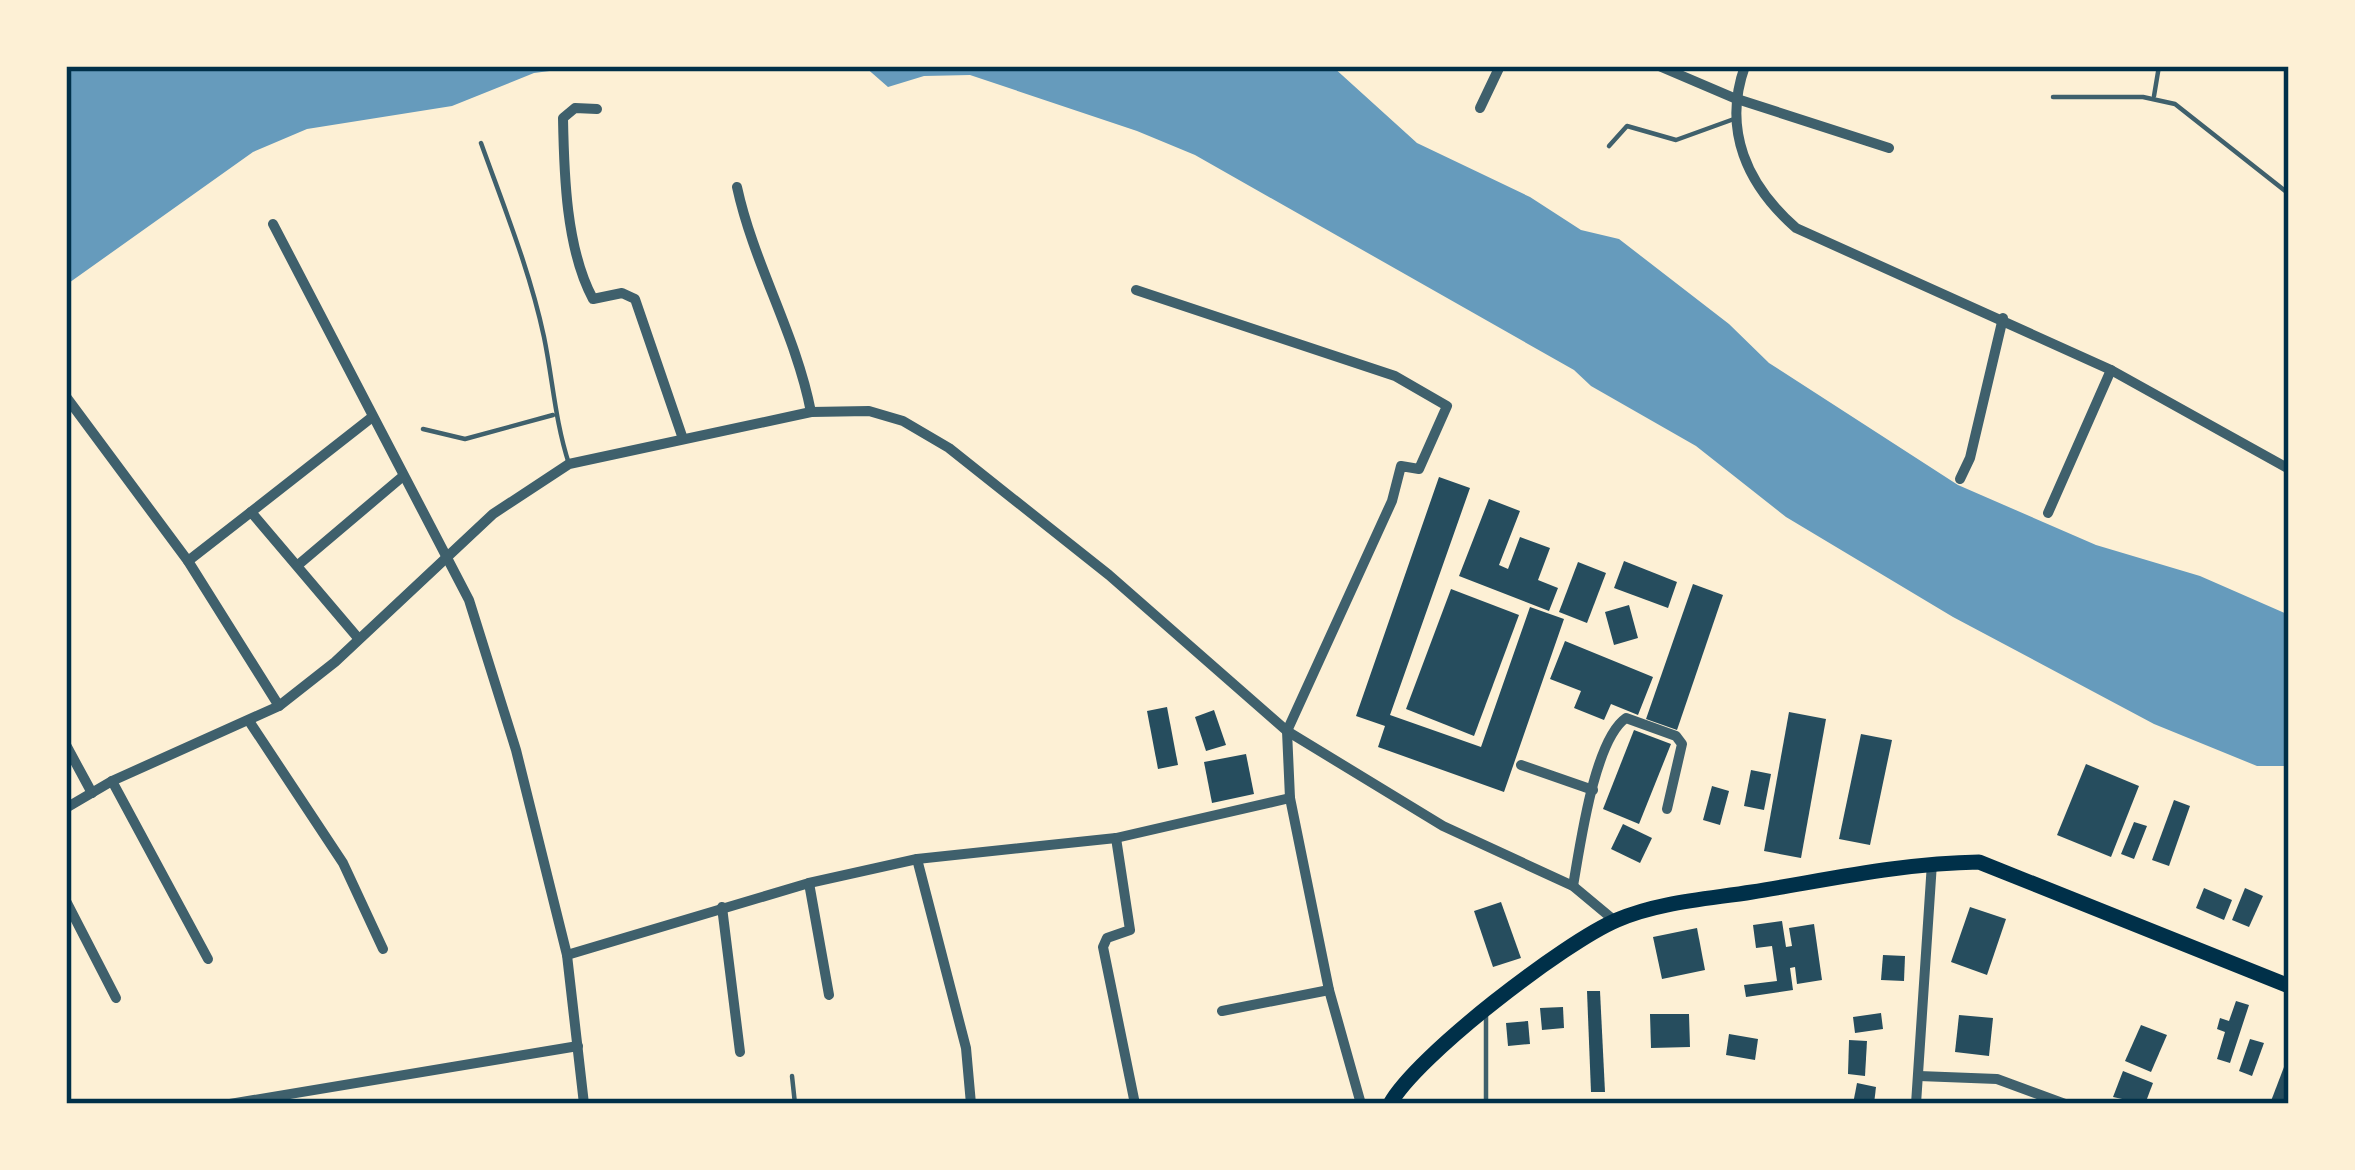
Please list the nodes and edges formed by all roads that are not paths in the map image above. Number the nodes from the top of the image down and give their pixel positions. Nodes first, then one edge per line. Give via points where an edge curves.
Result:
1 (1501, 66) edge
2 (1659, 66) edge
3 (1745, 66) edge
4 (2158, 66) edge
5 (2053, 97) dead end
6 (1734, 98) junction
7 (2154, 98) junction
8 (1480, 108) dead end
9 (597, 109) dead end
10 (1739, 116) junction
11 (481, 143) dead end
12 (1609, 146) dead end
13 (1889, 148) dead end
14 (737, 187) dead end
15 (2289, 194) edge
16 (273, 224) dead end
17 (1136, 290) dead end
18 (2003, 318) junction
19 (2111, 370) junction
20 (67, 398) edge
21 (811, 412) junction
22 (553, 415) junction
23 (371, 418) junction
24 (423, 429) dead end
25 (682, 436) junction
26 (569, 464) junction
27 (2289, 469) edge
28 (402, 478) junction
29 (1960, 479) dead end
30 (251, 512) junction
31 (2048, 513) dead end
32 (448, 553) junction
33 (188, 561) junction
34 (298, 565) junction
35 (358, 638) junction
36 (279, 706) junction
37 (249, 721) junction
38 (1287, 731) junction
39 (66, 745) edge
40 (1521, 766) dead end
41 (112, 781) junction
42 (1593, 790) junction
43 (92, 793) junction
44 (1290, 798) junction
45 (66, 808) edge
46 (1667, 809) dead end
47 (1116, 838) junction
48 (917, 859) junction
49 (1932, 862) junction
50 (809, 883) junction
51 (1574, 886) junction
52 (66, 901) edge
53 (722, 907) junction
54 (1615, 921) junction
55 (383, 950) dead end
56 (567, 955) junction
57 (208, 959) dead end
58 (2289, 986) edge
59 (1329, 990) junction
60 (829, 995) dead end
61 (116, 998) dead end
62 (1486, 1009) junction
63 (1222, 1010) dead end
64 (578, 1046) junction
65 (740, 1052) dead end
66 (792, 1076) dead end
67 (1919, 1076) junction
68 (230, 1104) edge
69 (584, 1104) edge
70 (795, 1104) edge
71 (971, 1104) edge
72 (1135, 1104) edge
73 (1361, 1104) edge
74 (1390, 1104) edge
75 (1486, 1104) edge
76 (1916, 1104) edge
77 (2065, 1104) edge

1 - 8 street
2 - 6 street
3 - 6 street
4 - 7 lane
5 - 7 lane
6 - 10 street
6 - 13 street
7 - 15 lane via 2202,123
9 - 25 street via 575,108 563,118 564,176 586,281 593,299 635,298
10 - 12 lane via 1676,140 1627,126
10 - 18 street via 1753,184 1796,228
11 - 22 lane via 539,317
14 - 21 street
16 - 23 street
17 - 38 street via 1395,376 1447,406 1419,469 1401,466
18 - 19 street
18 - 29 street
19 - 27 street
19 - 31 street
20 - 33 street
21 - 25 street
21 - 38 street via 886,416 949,448
22 - 24 lane via 464,439
22 - 26 lane
23 - 28 street
23 - 30 street
25 - 26 street
26 - 32 street via 518,492
28 - 32 street
28 - 34 street
30 - 33 street
30 - 34 street
32 - 35 street
32 - 56 street via 511,730
33 - 36 street
34 - 35 street
35 - 36 street
36 - 37 street
37 - 41 street
37 - 55 street via 343,863
38 - 44 street
38 - 51 street via 1444,826
39 - 43 street
40 - 42 street
41 - 43 street
41 - 57 street
42 - 46 street via 1615,728 1638,720 1682,744
42 - 51 street
43 - 45 street
44 - 47 street
44 - 59 street
47 - 48 street
47 - 72 street via 1130,929 1103,946
48 - 50 street
48 - 71 street via 966,1048
49 - 54 main road
49 - 58 main road via 1979,862
49 - 67 street
50 - 53 street
50 - 60 street
51 - 54 street
52 - 61 street
53 - 56 street
53 - 65 street
54 - 62 main road
56 - 64 street
59 - 63 street
59 - 73 street
62 - 74 main road via 1412,1073
62 - 75 lane
64 - 68 street
64 - 69 street
66 - 70 lane
67 - 76 street
67 - 77 street via 1997,1079

